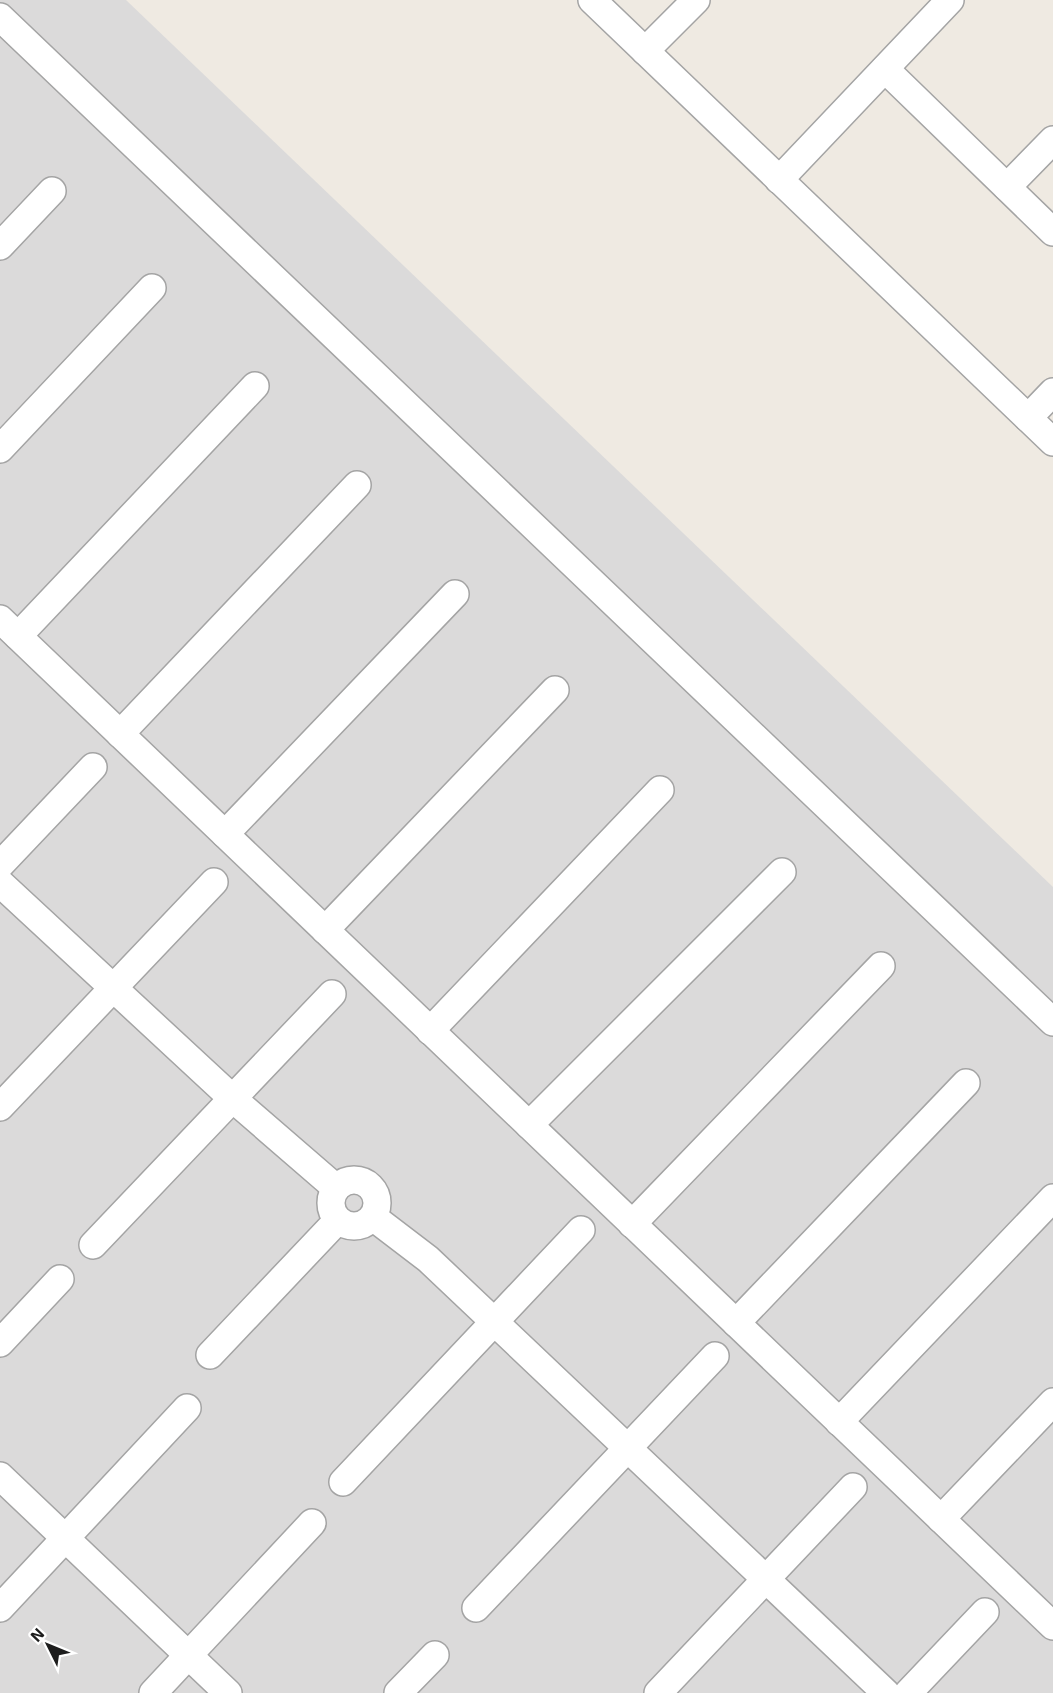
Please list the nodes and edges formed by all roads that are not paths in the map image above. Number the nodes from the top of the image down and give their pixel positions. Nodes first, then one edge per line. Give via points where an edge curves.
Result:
1 (592, 0) edge
2 (950, 0) edge
3 (687, 3) edge
4 (0, 17) edge
5 (645, 51) junction
6 (885, 69) junction
7 (1053, 140) edge
8 (779, 180) junction
9 (1007, 187) junction
10 (52, 191) dead end
11 (1053, 232) edge
12 (0, 246) edge
13 (152, 288) dead end
14 (255, 386) dead end
15 (1053, 392) edge
16 (1028, 418) junction
17 (1053, 442) edge
18 (0, 449) edge
19 (357, 485) dead end
20 (454, 594) dead end
21 (9, 627) edge
22 (555, 690) dead end
23 (120, 734) junction
24 (93, 767) dead end
25 (660, 790) dead end
26 (225, 834) junction
27 (0, 865) edge
28 (782, 872) dead end
29 (0, 882) edge
30 (214, 882) dead end
31 (325, 930) junction
32 (881, 966) dead end
33 (112, 989) junction
34 (332, 994) dead end
35 (1053, 1022) edge
36 (430, 1031) junction
37 (966, 1083) dead end
38 (232, 1098) junction
39 (0, 1107) edge
40 (529, 1125) junction
41 (336, 1188) junction
42 (1053, 1198) edge
43 (373, 1217) junction
44 (338, 1221) junction
45 (632, 1224) junction
46 (581, 1230) dead end
47 (93, 1245) dead end
48 (60, 1279) dead end
49 (494, 1322) junction
50 (736, 1323) junction
51 (0, 1343) edge
52 (210, 1356) dead end
53 (715, 1356) dead end
54 (1053, 1402) edge
55 (187, 1408) dead end
56 (839, 1422) junction
57 (628, 1449) junction
58 (0, 1476) edge
59 (343, 1482) dead end
60 (853, 1487) dead end
61 (941, 1519) junction
62 (312, 1523) dead end
63 (65, 1538) junction
64 (765, 1579) junction
65 (0, 1608) edge
66 (476, 1608) dead end
67 (985, 1612) dead end
68 (1049, 1614) edge
69 (435, 1655) dead end
70 (188, 1656) junction
71 (153, 1693) edge
72 (228, 1693) edge
73 (398, 1693) edge
74 (658, 1693) edge
75 (886, 1693) edge
76 (908, 1693) edge

1 - 5 street
2 - 6 street
3 - 5 street
4 - 35 street
5 - 8 street
6 - 8 street
6 - 9 street
7 - 9 street
8 - 16 street
9 - 11 street
10 - 12 street
13 - 18 street
14 - 21 street
15 - 16 street
16 - 17 street
19 - 23 street
20 - 26 street
21 - 23 street
22 - 31 street
23 - 26 street
24 - 27 street
25 - 36 street
26 - 31 street
28 - 40 street
29 - 33 street
30 - 33 street
31 - 36 street
32 - 45 street
33 - 38 street
33 - 39 street
34 - 38 street
36 - 40 street
37 - 50 street
38 - 41 street
38 - 47 street
40 - 45 street
41 - 43 street via 346,1180 358,1179 369,1184 376,1194
41 - 44 street via 330,1198
42 - 56 street
43 - 44 street via 362,1225 349,1227
43 - 49 street via 428,1259
44 - 52 street
45 - 50 street
46 - 49 street
48 - 51 street
49 - 57 street
49 - 59 street
50 - 56 street
53 - 57 street
54 - 61 street
55 - 63 street
56 - 61 street
57 - 64 street
57 - 66 street
58 - 63 street
60 - 64 street
61 - 68 street
62 - 70 street
63 - 65 street
63 - 70 street
64 - 74 street
64 - 75 street
67 - 76 street
69 - 73 street
70 - 71 street
70 - 72 street

